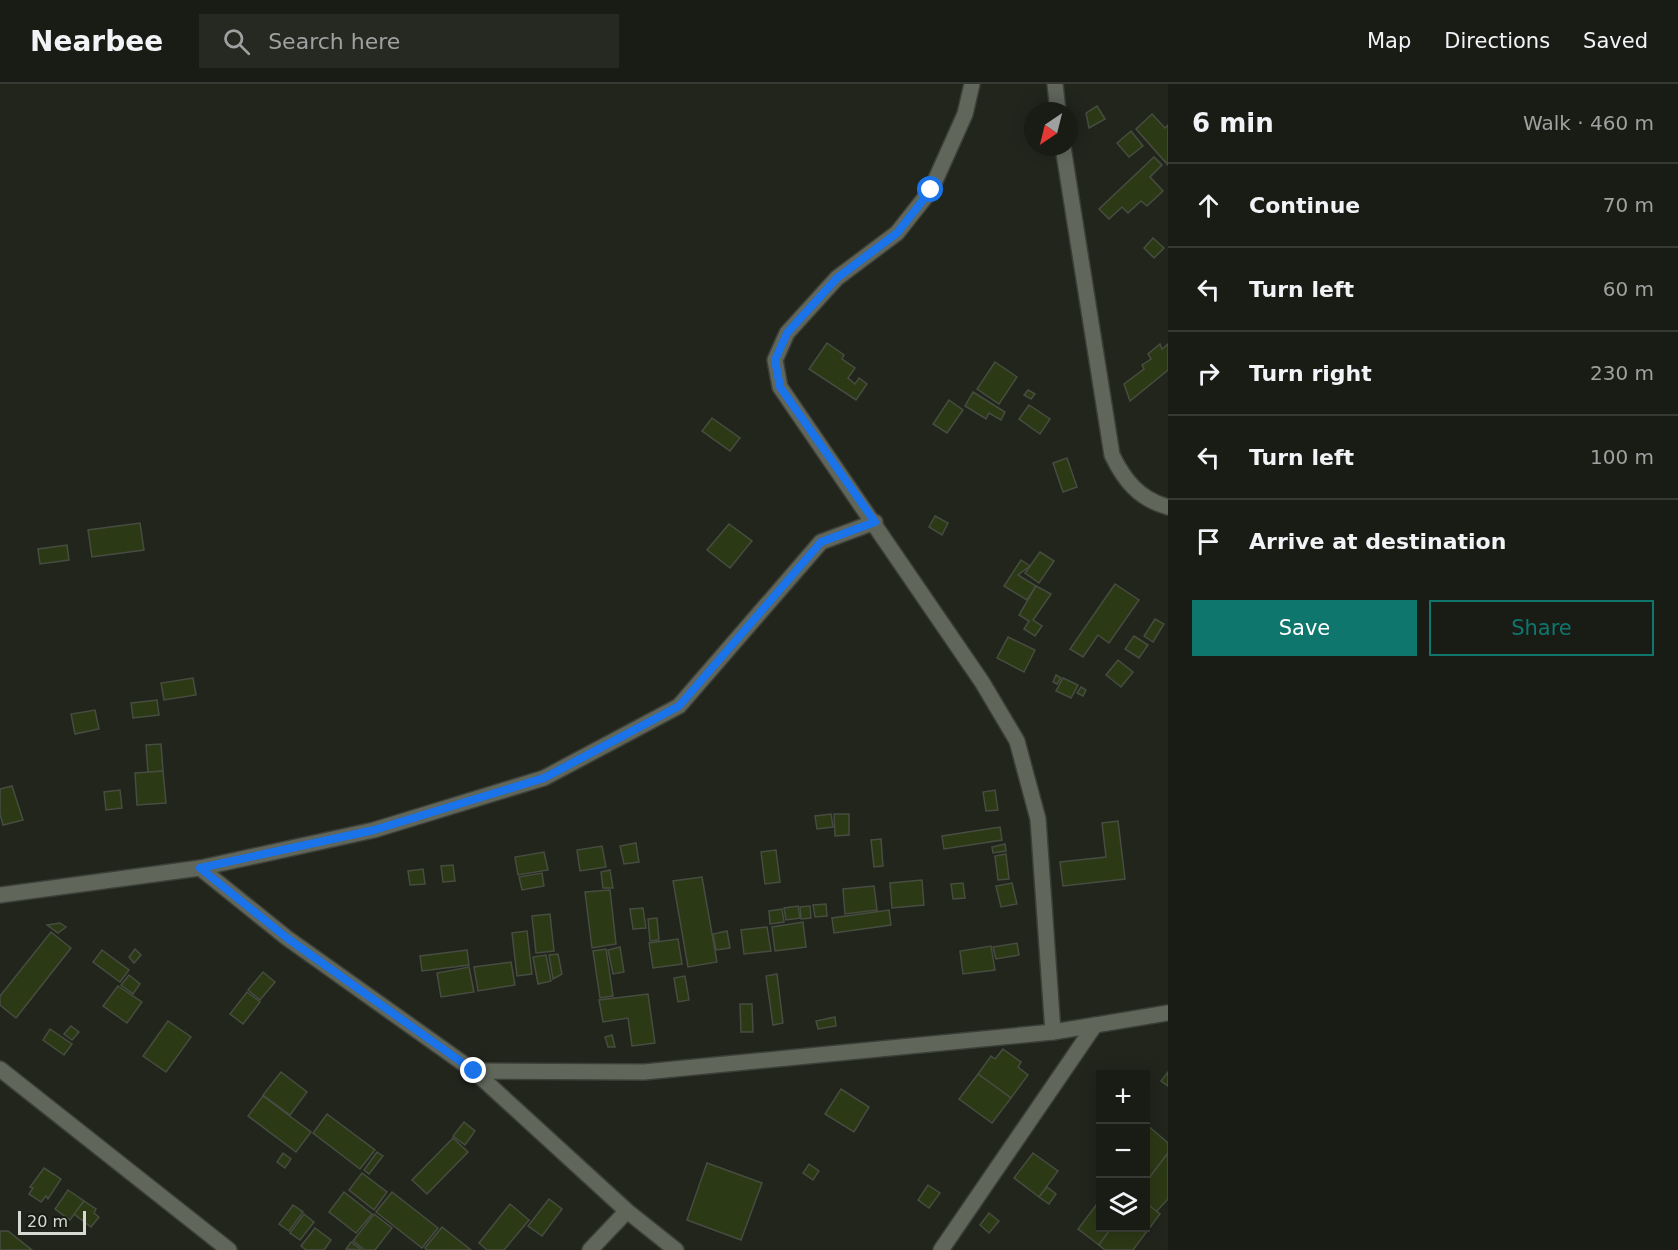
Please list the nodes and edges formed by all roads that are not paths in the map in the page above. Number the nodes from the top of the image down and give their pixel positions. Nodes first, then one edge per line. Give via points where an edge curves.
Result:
1 (972, 84) edge
2 (1055, 84) edge
3 (1057, 102) edge
4 (1064, 156) edge
5 (1168, 507) edge
6 (875, 522) junction
7 (200, 868) junction
8 (0, 895) edge
9 (1168, 1013) edge
10 (1095, 1025) junction
11 (1053, 1032) junction
12 (0, 1069) edge
13 (474, 1071) junction
14 (627, 1211) junction
15 (229, 1250) edge
16 (590, 1250) edge
17 (676, 1250) edge
18 (941, 1250) edge

1 - 6 street via 965,114 931,190 897,233 830,286 787,333 775,360 780,387
2 - 3 street
4 - 5 street via 1112,455 1122,478 1138,492
6 - 7 street via 821,542 679,706 544,778 374,830
6 - 11 street via 1017,741 1038,819
7 - 8 street
7 - 13 street via 287,938
9 - 10 street
10 - 11 street
10 - 18 street
11 - 13 street via 644,1072
12 - 15 street
13 - 14 street
14 - 16 street
14 - 17 street

